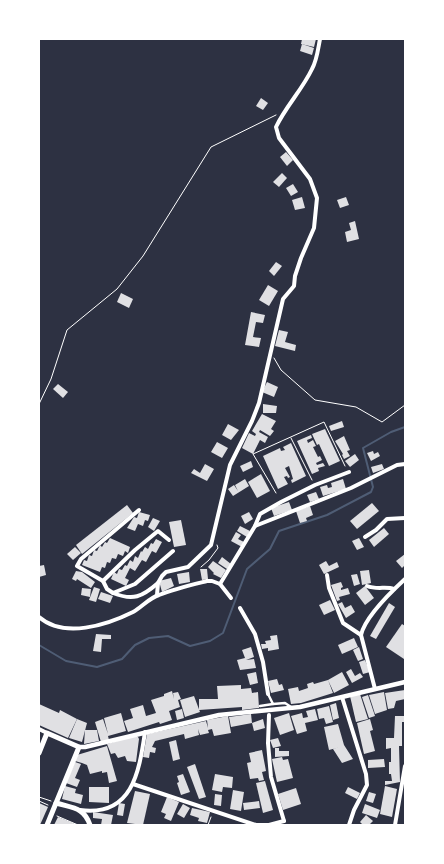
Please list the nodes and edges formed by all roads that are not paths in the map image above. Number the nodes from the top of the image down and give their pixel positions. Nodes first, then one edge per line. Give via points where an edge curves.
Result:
1 (320, 39) edge
2 (405, 464) edge
3 (349, 472) dead end
4 (139, 510) dead end
5 (405, 518) edge
6 (255, 526) junction
7 (365, 537) dead end
8 (169, 540) dead end
9 (173, 551) dead end
10 (327, 575) dead end
11 (405, 579) edge
12 (103, 581) junction
13 (158, 583) junction
14 (220, 584) junction
15 (367, 586) dead end
16 (394, 589) junction
17 (113, 593) junction
18 (157, 595) junction
19 (231, 598) dead end
20 (240, 608) dead end
21 (39, 617) edge
22 (361, 635) junction
23 (405, 682) edge
24 (375, 689) junction
25 (268, 694) joint
26 (342, 696) junction
27 (273, 704) junction
28 (260, 706) dead end
29 (292, 708) junction
30 (269, 715) dead end
31 (39, 729) edge
32 (145, 732) junction
33 (47, 733) junction
34 (78, 747) junction
35 (39, 753) edge
36 (405, 766) edge
37 (133, 784) junction
38 (56, 803) junction
39 (80, 810) junction
40 (283, 823) edge
41 (47, 825) edge
42 (90, 825) edge
43 (349, 825) edge
44 (396, 825) edge

1 - 13 street via 313,67 276,126 279,138 310,179 317,198 314,228 301,258 294,286 283,300 259,403 230,465 210,546 188,567 166,572
2 - 6 street
3 - 6 street via 315,485 260,514
4 - 12 street via 81,559 77,566
5 - 7 street via 387,519
6 - 14 street
8 - 12 street via 158,531
9 - 17 street via 135,584
10 - 22 street via 343,622
11 - 16 street
12 - 17 street
13 - 17 street via 137,596 125,598
13 - 18 street
14 - 18 street via 207,580
14 - 19 street
15 - 16 street
16 - 22 street via 362,628
18 - 21 street via 135,611 109,622 67,629
20 - 25 street via 255,634
22 - 24 street
23 - 24 street
24 - 26 street
25 - 27 street
26 - 29 street
26 - 43 street via 367,785
27 - 28 street
27 - 29 street via 285,703
29 - 32 street via 219,715
30 - 40 street via 271,777
31 - 33 street
32 - 34 street
32 - 37 street
33 - 34 main road
33 - 35 main road
34 - 38 main road
36 - 44 street
37 - 39 street via 127,796 106,810
37 - 40 street via 256,825
38 - 39 main road
38 - 41 main road
39 - 42 main road

